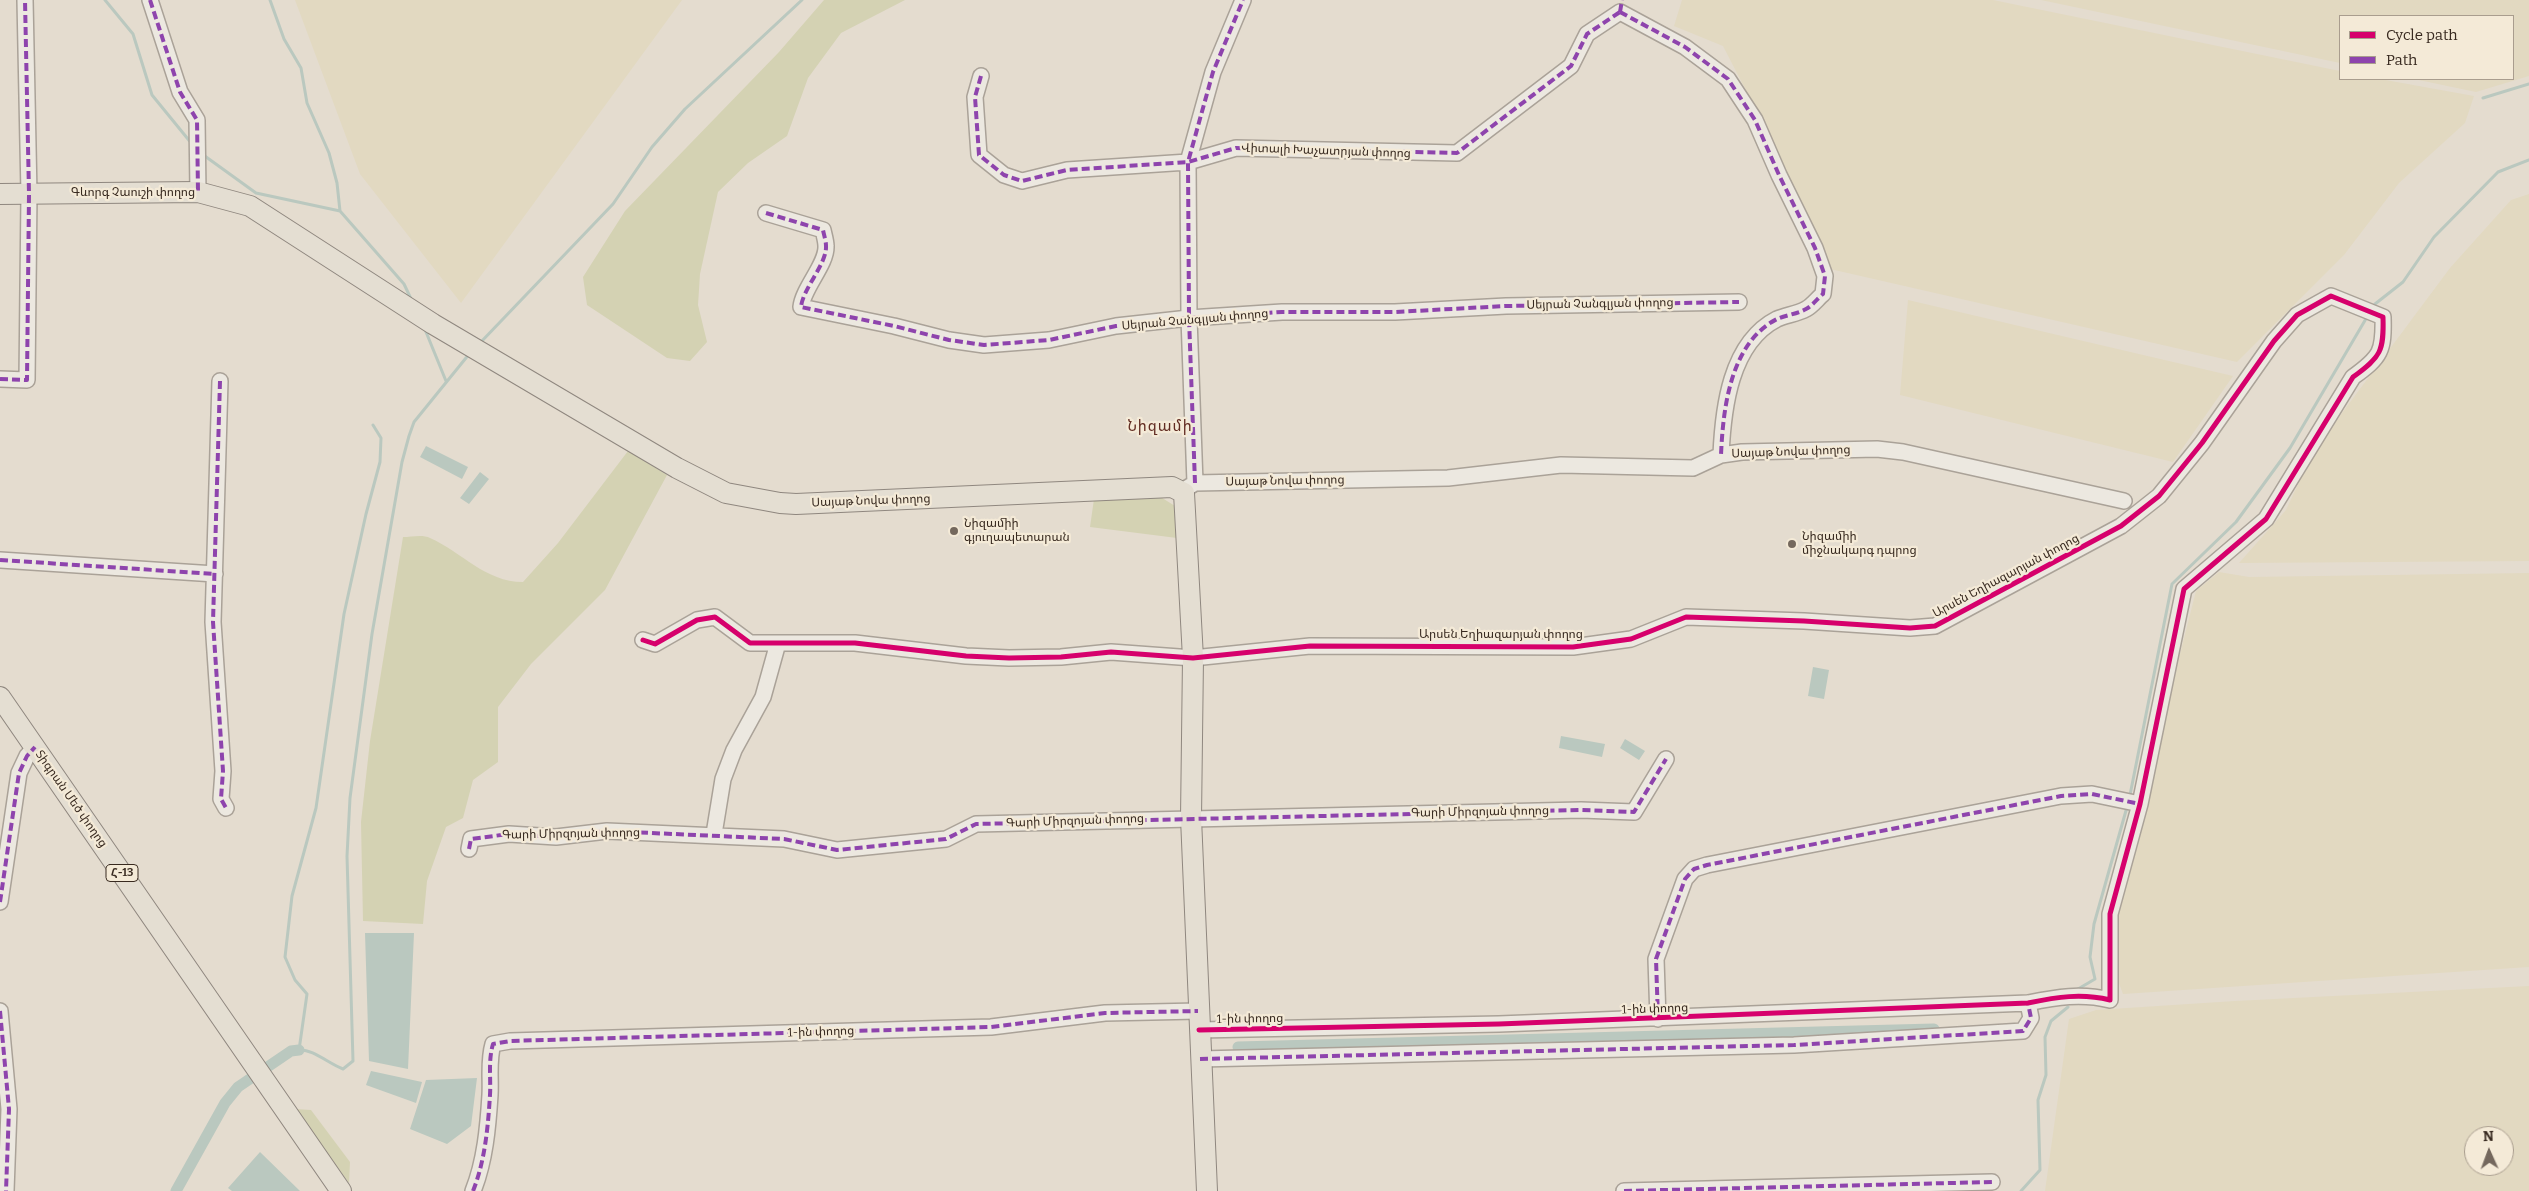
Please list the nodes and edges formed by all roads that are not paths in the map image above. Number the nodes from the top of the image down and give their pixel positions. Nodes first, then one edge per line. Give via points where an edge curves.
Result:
1 (25, 0) edge
2 (150, 0) edge
3 (1243, 0) edge
4 (1621, 6) edge
5 (981, 76) dead end
6 (1188, 162) junction
7 (198, 192) junction
8 (0, 194) edge
9 (29, 194) junction
10 (766, 212) dead end
11 (1739, 302) dead end
12 (1189, 318) junction
13 (433, 324) joint
14 (0, 379) edge
15 (220, 381) dead end
16 (1720, 456) junction
17 (1190, 488) junction
18 (2124, 501) dead end
19 (0, 560) edge
20 (215, 574) junction
21 (643, 640) dead end
22 (778, 643) junction
23 (1193, 658) junction
24 (0, 697) edge
25 (34, 746) junction
26 (1666, 760) dead end
27 (2140, 804) junction
28 (226, 808) dead end
29 (1191, 818) junction
30 (714, 834) junction
31 (469, 849) dead end
32 (0, 902) edge
33 (2028, 1004) junction
34 (0, 1011) edge
35 (1658, 1019) junction
36 (1199, 1021) junction
37 (1499, 1024) junction
38 (1500, 1050) junction
39 (1200, 1059) junction
40 (1992, 1182) dead end
41 (6, 1191) edge
42 (341, 1191) edge
43 (473, 1191) edge
44 (1207, 1191) edge
45 (1624, 1191) edge

1 - 9 street
2 - 7 street via 180,92 197,120
3 - 6 street via 1213,72
4 - 6 street, Վիտալի Խաչատրյան փողոց via 1587,34 1572,66 1457,154 1236,148
4 - 16 street via 1728,79 1755,120 1825,276 1823,294 1807,309 1777,320 1758,333 1739,361 1722,420
5 - 6 street, Վիտալի Խաչատրյան փողոց via 975,97 978,155 1004,175 1022,181 1067,170
6 - 12 street
7 - 9 main road, Գևորգ Չաուշի փողոց
7 - 13 main road, Գևորգ Չաուշի փողոց via 250,206
8 - 9 main road, Գևորգ Չաուշի փողոց
9 - 14 street via 27,380
10 - 12 street, Սեյրան Չանգլյան փողոց via 823,230 827,247 802,297 801,307 984,345 1049,340 1116,326
11 - 12 street, Սեյրան Չանգլյան փողոց via 1282,312
12 - 17 street
13 - 17 main road, Սայաթ Նովա փողոց via 677,468 726,493 796,504
15 - 20 street
16 - 17 street, Սայաթ Նովա փողոց via 1692,468 1561,465 1448,478
16 - 18 street, Սայաթ Նովա փողոց via 1742,452 1877,449
17 - 23 main road
19 - 20 street
20 - 28 street via 213,622 223,771 221,799
21 - 22 street, Արսեն Եղիազարյան փողոց via 655,644 697,620 715,616 750,643
22 - 23 street, Արսեն Եղիազարյան փողոց via 855,643 1000,658 1111,652
22 - 30 street via 763,697 734,750 723,779
23 - 27 street, Արսեն Եղիազարյան փողոց via 1310,646 1573,647 1631,639 1686,617 1910,628 1935,626 2121,526 2159,496 2274,341 2297,315 2331,296 2383,317 2384,340 2375,362 2353,377 2266,519 2184,589
23 - 29 main road
24 - 25 main road, Տիգրան Մեծ փողոց / Հ-13
25 - 32 street via 19,773
25 - 42 main road, Տիգրան Մեծ փողոց / Հ-13
26 - 29 street, Գարի Միրզոյան փողոց via 1634,812 1581,810
27 - 33 street, 1-ին փողոց via 2110,914 2110,1000 2093,996 2064,996
27 - 35 street via 2092,794 2061,796 1694,870 1685,879 1656,959
29 - 30 street, Գարի Միրզոյան փողոց via 976,824 946,840 837,850 784,839
29 - 36 main road
30 - 31 street, Գարի Միրզոյան փողոց via 607,831 556,837 508,834 471,839
33 - 35 street, 1-ին փողոց
33 - 38 street via 2030,1018 2024,1031 1794,1045
34 - 41 street via 9,1108
35 - 37 street, 1-ին փողոց
36 - 37 street, 1-ին փողոց
36 - 39 main road
36 - 43 street, 1-ին փողոց via 1105,1013 992,1027 493,1044 480,1173
37 - 38 street
38 - 39 street
39 - 44 main road
40 - 45 street

